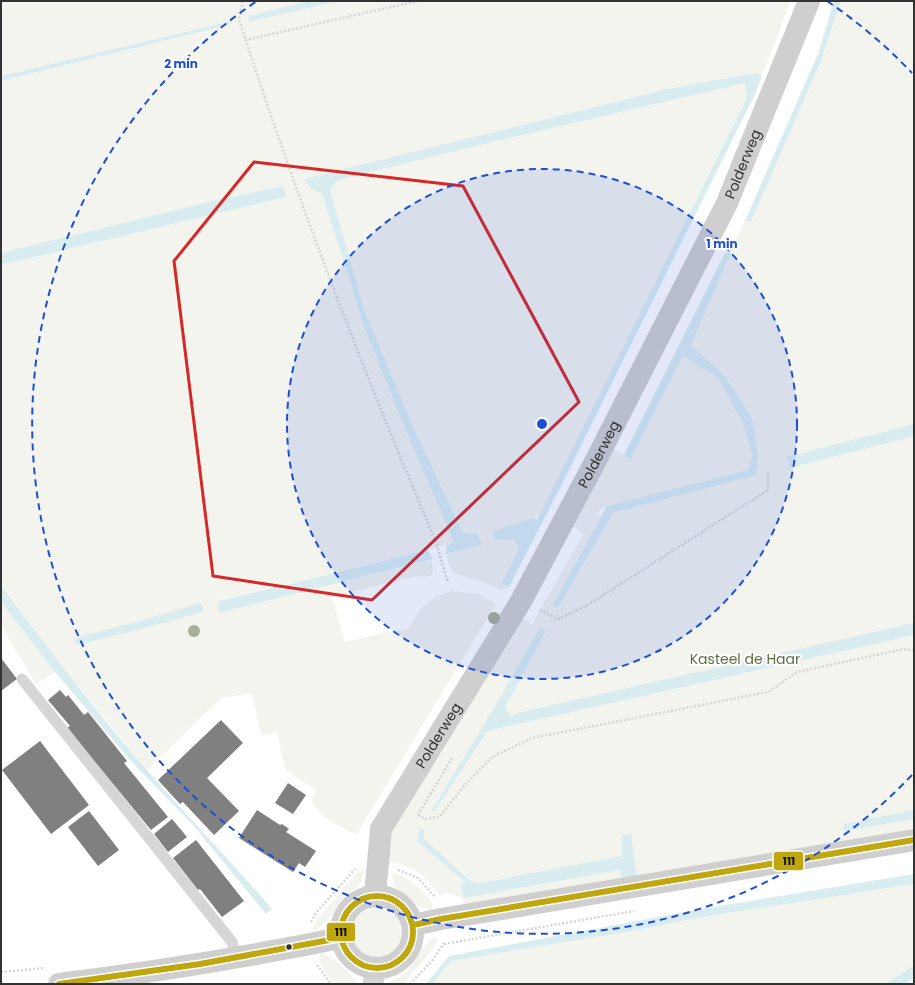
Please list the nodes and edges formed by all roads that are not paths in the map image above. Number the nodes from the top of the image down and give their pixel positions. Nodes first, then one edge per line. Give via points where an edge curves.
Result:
1 (809, 1) edge
2 (22, 679) dead end
3 (914, 840) edge
4 (376, 895) junction
5 (413, 925) junction
6 (340, 938) junction
7 (236, 958) junction
8 (374, 976) edge
9 (59, 984) edge

1 - 4 street, Polderweg via 727,203 594,464 521,601 381,829
2 - 7 lane via 232,942
3 - 5 street
4 - 5 street via 393,898 406,910
4 - 6 street via 359,899 344,915
5 - 8 street via 413,941 404,956
6 - 7 street
6 - 8 street via 346,953
7 - 9 street

